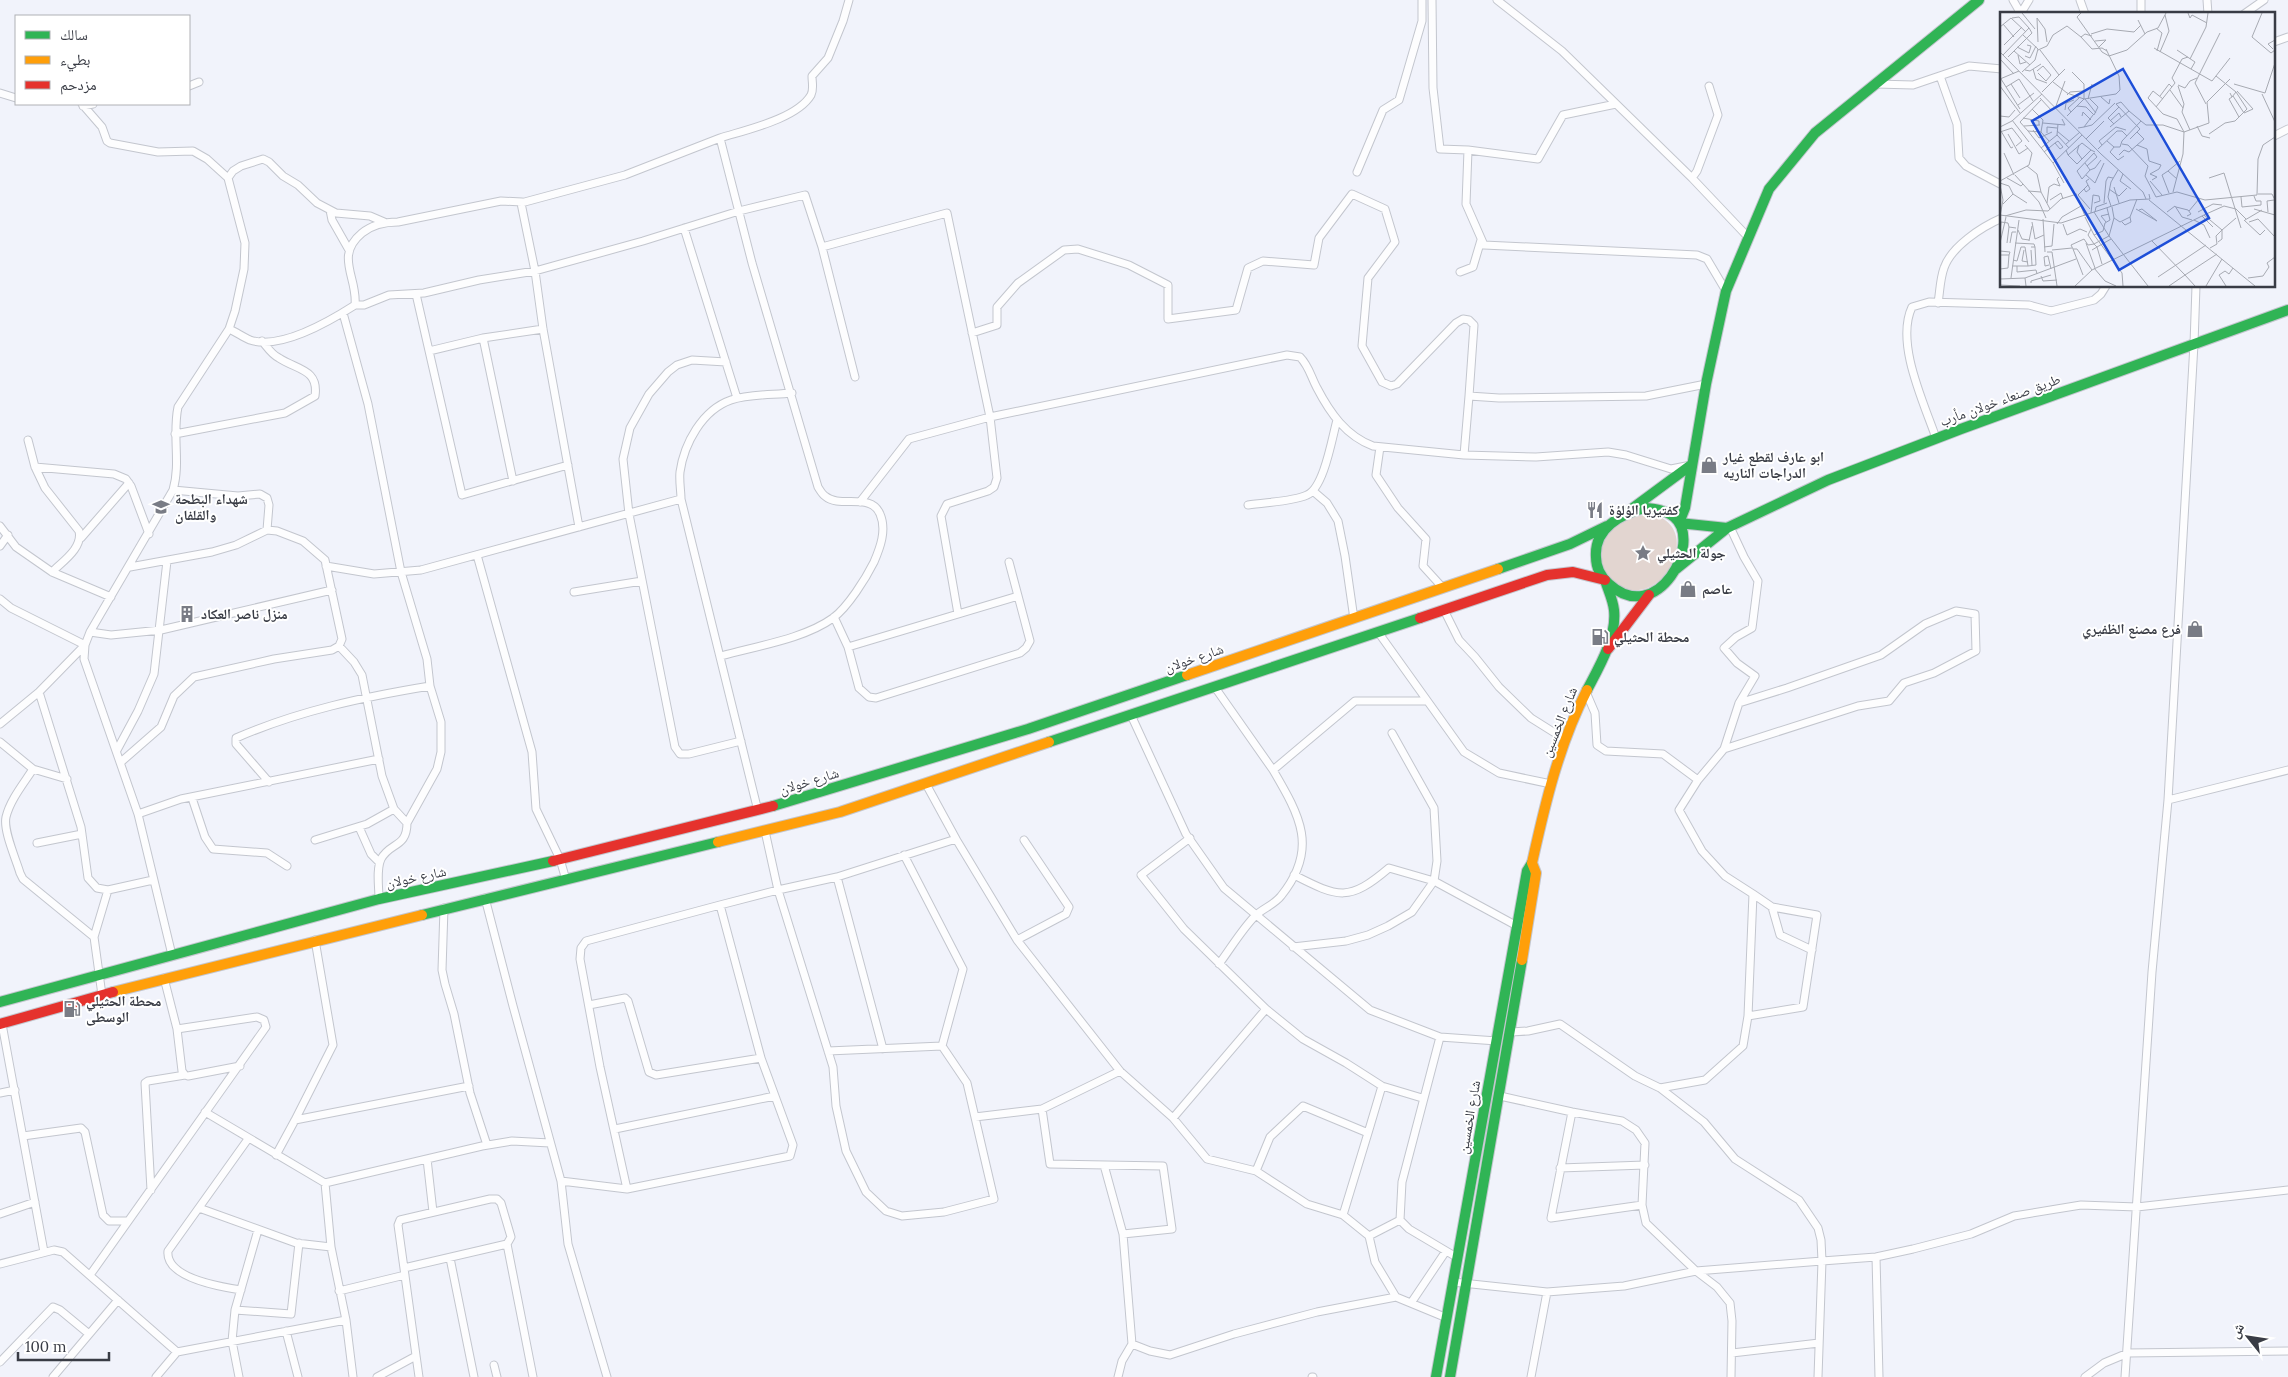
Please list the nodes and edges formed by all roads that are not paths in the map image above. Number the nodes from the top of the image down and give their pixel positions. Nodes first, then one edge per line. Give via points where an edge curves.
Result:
1 (849, 0) edge
2 (1422, 0) edge
3 (1432, 0) edge
4 (1497, 0) edge
5 (1979, 0) edge
6 (2013, 0) edge
7 (2029, 0) edge
8 (2264, 0) edge
9 (2020, 12) edge
10 (2022, 12) edge
11 (2247, 12) edge
12 (2000, 70) edge
13 (1940, 76) junction
14 (199, 82) dead end
15 (1876, 84) junction
16 (190, 86) edge
17 (1709, 86) dead end
18 (0, 93) edge
19 (15, 98) edge
20 (1616, 104) junction
21 (83, 105) edge
22 (2288, 129) edge
23 (2276, 135) edge
24 (720, 138) junction
25 (1468, 150) junction
26 (1357, 172) dead end
27 (228, 178) junction
28 (1692, 178) junction
29 (2000, 184) edge
30 (522, 202) junction
31 (330, 210) junction
32 (739, 211) junction
33 (2000, 219) edge
34 (384, 222) junction
35 (684, 228) junction
36 (1747, 236) junction
37 (1481, 240) junction
38 (822, 247) junction
39 (349, 250) junction
40 (535, 271) junction
41 (1460, 272) dead end
42 (2105, 288) edge
43 (2196, 288) edge
44 (1726, 291) junction
45 (416, 294) junction
46 (1938, 303) junction
47 (355, 305) junction
48 (2288, 310) edge
49 (343, 313) junction
50 (229, 329) junction
51 (543, 329) junction
52 (972, 333) junction
53 (483, 338) junction
54 (262, 341) junction
55 (2194, 344) junction
56 (429, 351) junction
57 (726, 362) junction
58 (855, 377) dead end
59 (1706, 384) junction
60 (792, 393) junction
61 (1469, 396) junction
62 (737, 398) junction
63 (990, 417) junction
64 (1337, 420) junction
65 (175, 434) junction
66 (1936, 438) junction
67 (28, 440) dead end
68 (1380, 447) junction
69 (1464, 455) junction
70 (568, 465) junction
71 (1692, 465) junction
72 (35, 467) junction
73 (513, 481) junction
74 (129, 483) junction
75 (173, 490) junction
76 (1313, 491) junction
77 (682, 500) junction
78 (860, 502) junction
79 (1248, 505) dead end
80 (1626, 513) junction
81 (629, 514) junction
82 (1679, 523) junction
83 (0, 526) edge
84 (1607, 526) junction
85 (579, 527) junction
86 (1728, 527) junction
87 (267, 530) junction
88 (149, 534) junction
89 (8, 535) junction
90 (81, 538) junction
91 (0, 546) edge
92 (477, 555) junction
93 (168, 561) junction
94 (1009, 562) dead end
95 (326, 566) junction
96 (130, 567) junction
97 (1676, 569) junction
98 (52, 572) junction
99 (401, 572) junction
100 (1605, 580) junction
101 (642, 581) junction
102 (1443, 588) junction
103 (332, 590) junction
104 (574, 592) dead end
105 (1649, 595) junction
106 (1018, 596) junction
107 (111, 597) junction
108 (0, 599) edge
109 (1444, 610) junction
110 (958, 614) junction
111 (834, 617) junction
112 (1354, 619) junction
113 (161, 630) junction
114 (90, 632) junction
115 (1378, 632) junction
116 (85, 645) junction
117 (339, 646) junction
118 (848, 647) junction
119 (1604, 653) junction
120 (721, 656) junction
121 (430, 686) junction
122 (1214, 686) junction
123 (39, 692) junction
124 (1586, 692) junction
125 (367, 697) junction
126 (1427, 700) junction
127 (1739, 703) junction
128 (1131, 714) junction
129 (0, 724) edge
130 (1028, 729) junction
131 (1392, 733) dead end
132 (1566, 740) junction
133 (741, 741) junction
134 (0, 742) edge
135 (1029, 748) junction
136 (1724, 749) junction
137 (117, 750) junction
138 (379, 759) junction
139 (121, 762) junction
140 (33, 769) junction
141 (1273, 770) junction
142 (2288, 770) edge
143 (67, 779) junction
144 (1698, 780) junction
145 (270, 782) junction
146 (926, 784) junction
147 (1551, 784) junction
148 (192, 798) junction
149 (2168, 800) junction
150 (394, 809) junction
151 (758, 811) junction
152 (138, 814) junction
153 (408, 823) junction
154 (359, 827) junction
155 (765, 831) junction
156 (82, 834) junction
157 (1190, 838) junction
158 (956, 839) junction
159 (315, 840) dead end
160 (1024, 840) dead end
161 (37, 843) dead end
162 (904, 855) junction
163 (560, 859) junction
164 (380, 862) junction
165 (1532, 863) junction
166 (286, 866) dead end
167 (1294, 875) junction
168 (837, 877) junction
169 (153, 880) junction
170 (566, 880) junction
171 (1434, 881) junction
172 (108, 890) junction
173 (778, 890) junction
174 (1753, 894) junction
175 (485, 898) junction
176 (379, 899) junction
177 (720, 905) junction
178 (1772, 907) junction
179 (444, 908) junction
180 (1256, 915) junction
181 (1517, 926) junction
182 (94, 937) junction
183 (314, 940) junction
184 (1017, 940) junction
185 (1293, 947) junction
186 (1812, 950) junction
187 (172, 955) junction
188 (1219, 964) junction
189 (98, 974) junction
190 (164, 978) junction
191 (102, 995) junction
192 (1, 999) edge
193 (589, 1004) junction
194 (1266, 1010) junction
195 (1748, 1016) junction
196 (1, 1024) edge
197 (177, 1029) junction
198 (1511, 1032) junction
199 (1440, 1037) junction
200 (1497, 1040) junction
201 (942, 1046) junction
202 (882, 1049) junction
203 (828, 1051) junction
204 (761, 1058) junction
205 (240, 1066) junction
206 (1120, 1071) junction
207 (185, 1075) junction
208 (469, 1086) junction
209 (1382, 1086) junction
210 (1660, 1088) junction
211 (15, 1090) junction
212 (0, 1093) edge
213 (775, 1096) junction
214 (1500, 1096) junction
215 (1422, 1098) junction
216 (1042, 1110) junction
217 (205, 1112) junction
218 (1572, 1112) junction
219 (975, 1117) junction
220 (1173, 1118) junction
221 (295, 1120) junction
222 (615, 1129) junction
223 (1368, 1133) junction
224 (23, 1136) junction
225 (248, 1139) junction
226 (550, 1143) junction
227 (487, 1145) junction
228 (276, 1155) junction
229 (427, 1159) junction
230 (1104, 1165) junction
231 (1645, 1165) junction
232 (1560, 1168) junction
233 (1256, 1170) junction
234 (561, 1181) junction
235 (325, 1184) junction
236 (627, 1189) junction
237 (150, 1190) junction
238 (2288, 1190) edge
239 (35, 1202) junction
240 (1642, 1205) junction
241 (2137, 1207) junction
242 (199, 1208) junction
243 (432, 1212) junction
244 (0, 1214) edge
245 (1343, 1215) junction
246 (1400, 1220) junction
247 (128, 1221) junction
248 (258, 1230) junction
249 (1123, 1234) junction
250 (1369, 1236) junction
251 (299, 1243) junction
252 (507, 1244) junction
253 (331, 1247) junction
254 (1446, 1251) junction
255 (44, 1252) junction
256 (1876, 1257) junction
257 (450, 1258) junction
258 (1458, 1258) junction
259 (1822, 1261) junction
260 (0, 1264) edge
261 (1696, 1271) junction
262 (404, 1272) junction
263 (90, 1275) junction
264 (1453, 1282) junction
265 (1467, 1285) junction
266 (241, 1290) junction
267 (339, 1290) junction
268 (1546, 1292) junction
269 (1396, 1297) junction
270 (118, 1300) junction
271 (1411, 1303) junction
272 (234, 1310) junction
273 (1447, 1318) junction
274 (346, 1320) junction
275 (286, 1331) junction
276 (89, 1334) junction
277 (232, 1341) junction
278 (1819, 1343) junction
279 (1132, 1344) junction
280 (2288, 1351) edge
281 (177, 1352) junction
282 (1732, 1353) junction
283 (2128, 1353) junction
284 (416, 1356) junction
285 (0, 1362) edge
286 (494, 1365) dead end
287 (53, 1377) edge
288 (156, 1377) edge
289 (240, 1377) edge
290 (298, 1377) edge
291 (353, 1377) edge
292 (377, 1377) edge
293 (419, 1377) edge
294 (474, 1377) edge
295 (497, 1377) edge
296 (533, 1377) edge
297 (607, 1377) edge
298 (1118, 1377) edge
299 (1436, 1377) edge
300 (1450, 1377) edge
301 (1531, 1377) edge
302 (1731, 1377) edge
303 (1818, 1377) edge
304 (1878, 1377) edge
305 (2085, 1377) edge
306 (2125, 1377) edge

1 - 24 street via 828,58 812,76 814,87 804,103 777,119
2 - 26 street via 1422,20 1400,100 1383,110
3 - 25 street via 1433,88 1440,149
4 - 20 street via 1562,51
5 - 15 main road
6 - 9 street
7 - 10 street
8 - 11 street
12 - 13 street via 1969,66
13 - 15 street via 1913,85
13 - 29 street via 1957,124 1959,158 1966,166
14 - 16 street
15 - 36 main road via 1816,133 1790,161 1768,189
17 - 28 street via 1718,115
18 - 19 street
20 - 25 street via 1563,115 1538,159
20 - 28 street
21 - 27 street via 102,127 107,141 158,152 193,151
22 - 23 street
24 - 30 street via 625,175
24 - 32 street
25 - 37 street via 1466,204
27 - 31 street via 241,166 263,159 298,185 311,200
27 - 50 street via 245,243 244,269
28 - 36 street
30 - 34 street via 502,201
30 - 40 street
31 - 34 street via 370,216
31 - 39 street
32 - 35 street
32 - 38 street via 806,195
32 - 60 street
33 - 46 street via 1952,254 1944,267
34 - 39 street via 366,230 352,242
35 - 40 street
35 - 57 street
36 - 44 main road
37 - 41 street via 1473,267
37 - 44 street via 1484,245 1697,255 1706,260
38 - 52 street via 946,213
38 - 58 street
39 - 47 street via 348,264 356,292
40 - 45 street
40 - 51 street
42 - 46 street via 2094,300 2051,311 2028,305
43 - 55 street
44 - 59 main road
45 - 47 street via 389,295
45 - 56 street
46 - 66 street via 1912,307 1908,326 1912,367
47 - 49 street
48 - 55 main road, طريق صنعاء خولان مأرب
49 - 54 street via 288,339
49 - 99 street via 368,404
50 - 54 street via 250,340
50 - 65 street via 178,407
51 - 53 street
51 - 70 street
52 - 61 street via 997,325 997,307 1018,283 1064,250 1078,249 1129,265 1168,286 1168,319 1236,310 1248,268 1263,261 1314,265 1319,238 1352,194 1385,208 1395,242 1368,278 1362,346 1382,382 1391,386 1397,384 1463,319 1474,325
52 - 63 street
53 - 56 street
53 - 73 street
54 - 65 street via 277,358 306,371 313,378 317,385 315,396 284,413
55 - 66 main road, طريق صنعاء خولان مأرب
55 - 149 street
56 - 73 street via 462,494
57 - 62 street
57 - 81 street via 692,360 677,365 650,394 625,443 623,458
59 - 61 street via 1646,396
59 - 71 main road
60 - 62 street
60 - 78 street via 818,487 834,501
61 - 69 street
62 - 77 street via 709,411 699,425 683,460 680,474
63 - 64 street via 1287,355 1300,357 1306,364
63 - 78 street via 909,439
63 - 110 street via 997,478 994,487 947,504 941,516
64 - 68 street via 1359,440
64 - 76 street
65 - 75 street via 177,477
66 - 86 main road, طريق صنعاء خولان مأرب via 1828,480
67 - 72 street
68 - 69 street
68 - 102 street via 1376,475 1398,508 1426,539 1423,566
69 - 71 street via 1536,457 1608,452 1671,469
70 - 73 street
70 - 85 street
71 - 80 main road
71 - 82 main road via 1685,508
72 - 74 street via 114,474
72 - 90 street via 45,488 80,531
74 - 88 street
74 - 90 street
75 - 87 street via 238,496 260,494 267,498 269,505
75 - 88 street
76 - 79 street via 1302,496
76 - 112 street via 1338,521
77 - 81 street
77 - 120 street
78 - 111 street via 873,506 880,515 883,542 864,582
80 - 82 main road via 1656,508 1670,514
80 - 84 main road
81 - 85 street
81 - 101 street
82 - 86 main road
82 - 97 main road via 1682,545
83 - 89 street
84 - 100 main road via 1595,553 1598,571
84 - 102 main road, شارع خولان via 1570,544
85 - 92 street
86 - 97 main road, طريق صنعاء خولان مأرب
86 - 127 street via 1758,581 1752,628 1724,648 1737,664 1755,676
87 - 93 street via 236,545
87 - 95 street via 302,540 325,560
88 - 96 street
89 - 91 street
89 - 98 street via 16,547
90 - 98 street via 78,546
92 - 99 street
92 - 163 street via 532,752 536,809
93 - 96 street
93 - 113 street
94 - 106 street
95 - 99 street via 374,574
95 - 103 street
96 - 107 street
97 - 105 main road
98 - 107 street
99 - 121 street via 427,659
100 - 105 main road via 1623,594
100 - 109 main road via 1559,572
100 - 119 main road, شارع الخمسين via 1614,620
101 - 104 street
101 - 133 street via 675,747 680,754 690,754
102 - 112 main road, شارع خولان
103 - 113 street
103 - 117 street via 342,639
105 - 119 main road, شارع الخمسين
106 - 110 street
106 - 118 street via 1030,641 1020,653 876,698 864,694 859,688
107 - 114 street
108 - 116 street via 11,608
109 - 115 main road
109 - 132 street via 1459,640 1499,687 1531,718
110 - 118 street
111 - 118 street
111 - 120 street via 798,635
112 - 130 main road, شارع خولان
113 - 114 street via 111,635
113 - 137 street via 154,674
114 - 116 street
115 - 122 main road
115 - 126 street
116 - 123 street
116 - 137 street via 84,659
117 - 125 street via 362,675
117 - 139 street via 194,677 174,696 161,727
119 - 124 main road, شارع الخمسين
120 - 133 street
121 - 125 street
121 - 153 street via 441,722 441,752 437,769
122 - 128 main road
122 - 141 street
123 - 129 street
123 - 143 street
124 - 132 main road, شارع الخمسين
124 - 144 street via 1595,713 1597,745 1606,752 1663,754
125 - 138 street
125 - 145 street via 286,718 236,738 236,744
126 - 141 street via 1355,701
126 - 147 street via 1464,752 1499,773
127 - 136 street
127 - 136 street via 1881,655 1925,624 1956,611 1975,614 1976,652 1934,673 1904,683 1889,701 1858,706
128 - 135 main road
128 - 157 street
130 - 135 main road
130 - 151 main road, شارع خولان
131 - 171 street via 1434,808 1437,861
132 - 147 main road, شارع الخمسين
133 - 151 street
134 - 140 street
135 - 146 main road
136 - 144 street
137 - 139 street
138 - 145 street
138 - 150 street
139 - 152 street
140 - 143 street
140 - 182 street via 6,817 20,873 23,879
141 - 167 street via 1294,807 1302,832 1301,865
142 - 149 street
143 - 156 street
144 - 174 street via 1679,810 1702,851 1725,876
145 - 148 street
146 - 155 main road via 840,812
146 - 158 street
147 - 165 main road, شارع الخمسين
148 - 152 street via 175,800
148 - 166 street via 205,837 213,849 267,853
149 - 241 street via 2152,972
150 - 153 street
150 - 154 street
151 - 163 main road, شارع خولان
152 - 169 street
153 - 164 street via 408,834 384,854
154 - 159 street
154 - 164 street via 371,854
155 - 170 main road
155 - 173 street
156 - 161 street
156 - 172 street via 88,878 97,888
157 - 180 street via 1224,888
157 - 188 street via 1142,875 1184,929
158 - 162 street
158 - 184 street
160 - 184 street via 1070,907 1066,914
162 - 168 street
162 - 201 street via 963,970
163 - 170 street
163 - 176 main road, شارع خولان
164 - 176 street
165 - 181 main road, شارع الخمسين via 1527,871
165 - 198 main road, شارع الخمسين via 1536,873
167 - 171 street via 1328,892 1350,894 1389,868
167 - 180 street via 1280,898
168 - 173 street
168 - 202 street
169 - 172 street
169 - 187 street
170 - 175 main road
171 - 181 street
171 - 185 street via 1412,912 1388,926 1346,941
172 - 182 street
173 - 177 street
173 - 203 street
174 - 178 street
174 - 195 street
175 - 179 main road
175 - 226 street
176 - 187 main road, شارع خولان
177 - 193 street via 586,941 581,948 580,959
177 - 204 street
178 - 186 street via 1780,935
178 - 186 street via 1817,915
179 - 183 main road
179 - 208 street via 442,970
180 - 185 street
180 - 188 street
181 - 200 main road, شارع الخمسين
182 - 189 street
183 - 190 main road
183 - 221 street via 333,1045
184 - 206 street
185 - 199 street via 1370,1010
186 - 195 street via 1803,1007
187 - 189 main road, شارع خولان
188 - 194 street
189 - 191 street
189 - 192 main road, شارع خولان
190 - 191 main road
190 - 197 street
191 - 196 main road
193 - 204 street via 625,998 628,1001 649,1072 656,1075
193 - 222 street
194 - 209 street via 1303,1039
194 - 220 street
195 - 210 street via 1743,1046 1705,1080
196 - 211 street
197 - 205 street via 257,1017 264,1020 266,1027
197 - 207 street
198 - 210 street via 1560,1024 1635,1076
198 - 214 main road, شارع الخمسين
199 - 200 street
199 - 215 street
200 - 258 main road, شارع الخمسين
201 - 202 street
201 - 219 street via 967,1083
202 - 203 street
203 - 219 street via 846,1151 866,1192 886,1211 902,1216 925,1215 994,1198
204 - 213 street
205 - 207 street
205 - 217 street
206 - 216 street
206 - 220 street
207 - 237 street via 148,1080 144,1087
208 - 221 street
208 - 227 street
209 - 215 street
209 - 223 street
210 - 259 street via 1704,1122 1735,1159 1799,1200 1818,1228
211 - 212 street
211 - 224 street
213 - 222 street
213 - 236 street via 793,1145 790,1156
214 - 218 street
214 - 265 main road, شارع الخمسين
215 - 246 street via 1402,1182
216 - 219 street
216 - 230 street via 1050,1164
217 - 225 street
217 - 237 street
218 - 231 street via 1622,1121 1636,1130 1645,1143
218 - 232 street
220 - 233 street via 1207,1159
221 - 228 street
222 - 236 street
223 - 233 street via 1303,1106 1270,1137
223 - 245 street
224 - 239 street
224 - 247 street via 81,1128 85,1132 103,1214 109,1220
225 - 228 street
225 - 242 street
226 - 227 street via 512,1141
226 - 234 street
227 - 229 street
228 - 235 street
229 - 235 street
229 - 243 street
230 - 249 street
230 - 249 street via 1163,1166 1172,1230
231 - 232 street
231 - 240 street
232 - 240 street via 1551,1218
233 - 245 street via 1307,1204
234 - 236 street
234 - 297 street via 568,1244
235 - 253 street
237 - 247 street
238 - 241 street
239 - 244 street
239 - 255 street
240 - 261 street via 1646,1223
241 - 256 street via 2081,1205 2014,1216 1971,1234
241 - 283 street
242 - 248 street
242 - 266 street via 168,1251 168,1261 179,1271 208,1285
243 - 252 street via 497,1199 511,1237
243 - 262 street via 400,1220
245 - 250 street
246 - 250 street
246 - 254 street via 1408,1229
247 - 263 street
248 - 251 street
248 - 266 street
249 - 279 street
250 - 269 street via 1375,1262
251 - 253 street
251 - 272 street via 291,1314
252 - 257 street
252 - 296 street
253 - 267 street
254 - 258 street
254 - 271 street
255 - 260 street
255 - 263 street via 63,1252
256 - 259 street
256 - 304 street
257 - 262 street
257 - 294 street
258 - 264 main road, شارع الخمسين
259 - 261 street
259 - 278 street
261 - 268 street via 1624,1286
261 - 282 street via 1717,1287 1730,1303
262 - 267 street
262 - 284 street
263 - 270 street
264 - 265 street
264 - 273 main road, شارع الخمسين
265 - 268 street
265 - 300 main road, شارع الخمسين
266 - 272 street
267 - 274 street
268 - 301 street
269 - 271 street
269 - 279 street via 1317,1312 1170,1355
270 - 276 street
270 - 281 street
271 - 273 street
272 - 277 street
273 - 299 main road, شارع الخمسين
274 - 275 street
274 - 291 street
275 - 277 street
275 - 290 street
276 - 285 street via 53,1307
276 - 287 street
277 - 281 street
277 - 289 street
278 - 282 street
278 - 303 street
279 - 298 street via 1122,1361
280 - 283 street
281 - 288 street
282 - 302 street
283 - 305 street via 2104,1363
283 - 306 street
284 - 292 street
284 - 293 street
286 - 295 street

